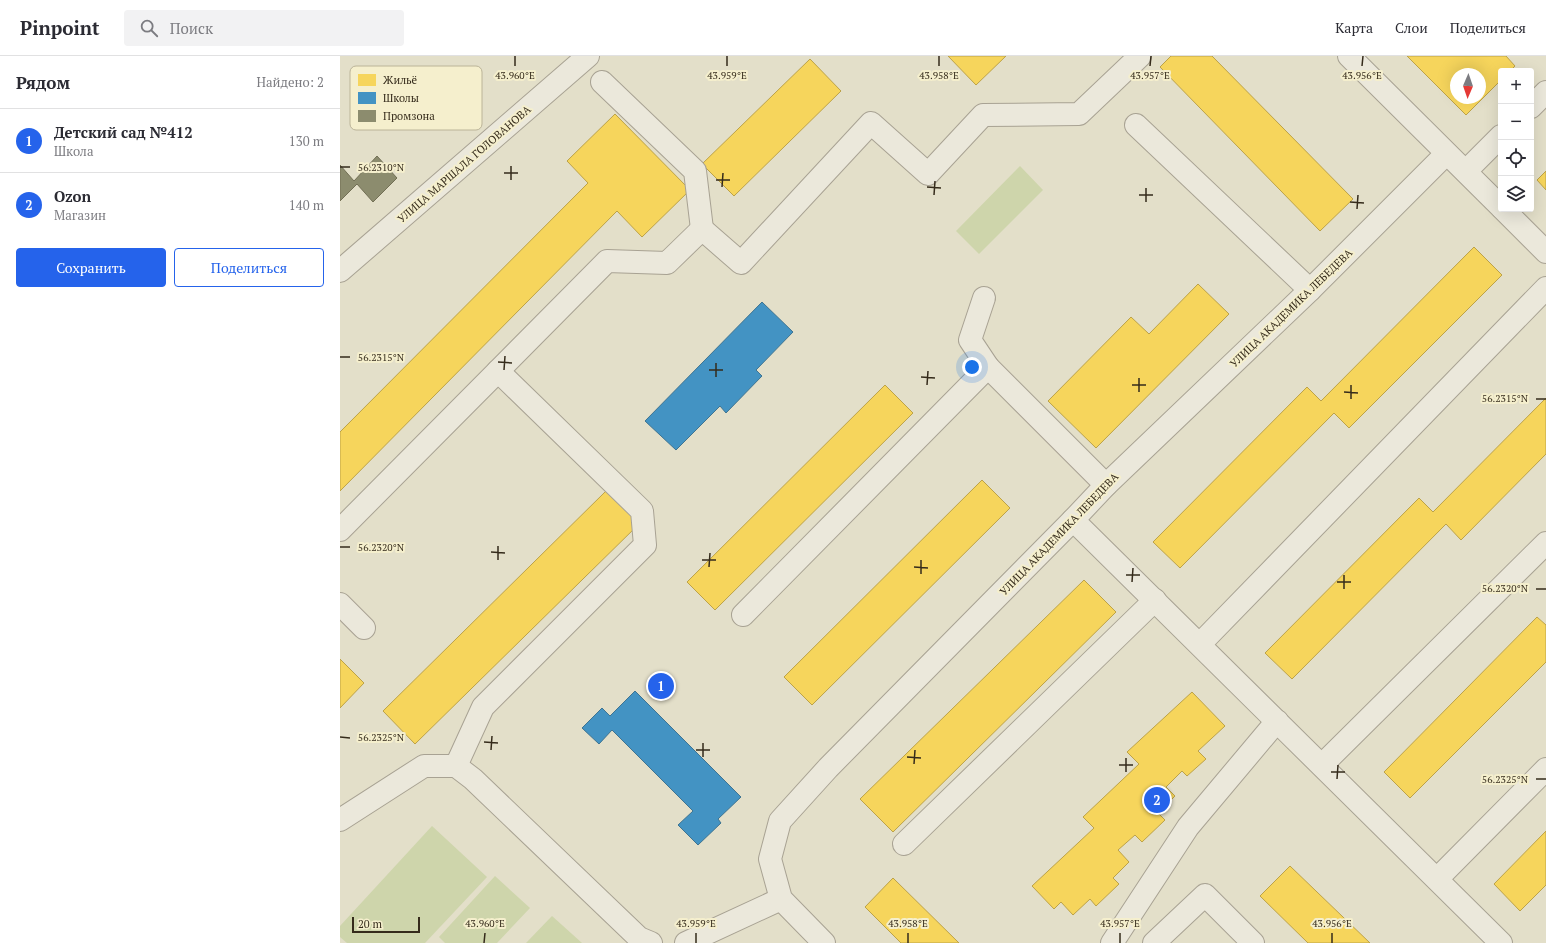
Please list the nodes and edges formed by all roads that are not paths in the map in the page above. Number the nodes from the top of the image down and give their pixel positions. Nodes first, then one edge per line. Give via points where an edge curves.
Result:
1 (588, 56) edge
2 (1140, 56) edge
3 (1348, 56) edge
4 (602, 82) dead end
5 (1546, 92) edge
6 (1534, 104) edge
7 (1136, 125) dead end
8 (1498, 139) edge
9 (1446, 154) junction
10 (1466, 171) junction
11 (1498, 204) edge
12 (1506, 212) edge
13 (702, 228) junction
14 (1546, 252) edge
15 (340, 271) edge
16 (1546, 288) edge
17 (1310, 290) junction
18 (984, 298) dead end
19 (988, 367) junction
20 (498, 370) junction
21 (1106, 484) junction
22 (1073, 520) junction
23 (340, 530) edge
24 (1546, 543) edge
25 (1155, 600) junction
26 (340, 604) edge
27 (743, 615) dead end
28 (364, 628) dead end
29 (1200, 644) junction
30 (1278, 721) junction
31 (1322, 765) junction
32 (456, 766) junction
33 (1546, 769) edge
34 (340, 820) edge
35 (904, 844) dead end
36 (1437, 879) junction
37 (781, 899) junction
38 (651, 943) edge
39 (686, 943) edge
40 (824, 943) edge
41 (1112, 943) edge
42 (1154, 943) edge
43 (1253, 943) edge
44 (1501, 943) edge

1 - 15 street, УЛИЦА МАРШАЛА ГОЛОВАНОВА
2 - 13 street via 1079,114 983,116 928,174 871,123 741,263
3 - 9 street
4 - 13 street via 695,171
5 - 6 street
7 - 17 street
8 - 10 street
9 - 10 street
9 - 17 street, УЛИЦА АКАДЕМИКА ЛЕБЕДЕВА
10 - 11 street
12 - 14 street
13 - 20 street via 667,263 607,261
16 - 29 street
17 - 21 street, УЛИЦА АКАДЕМИКА ЛЕБЕДЕВА
18 - 19 street via 970,340
19 - 21 street
19 - 27 street
20 - 23 street
20 - 32 street via 642,511 645,545 483,707
21 - 22 street, УЛИЦА АКАДЕМИКА ЛЕБЕДЕВА
22 - 25 street
22 - 37 street, УЛИЦА АКАДЕМИКА ЛЕБЕДЕВА via 834,762 780,821 770,859
24 - 31 street
25 - 29 street
25 - 35 street
26 - 28 street
29 - 30 street
30 - 31 street
30 - 41 street via 1188,827
31 - 36 street
32 - 34 street via 424,766
32 - 38 street via 473,779 639,938
33 - 36 street
36 - 44 street
37 - 39 street
37 - 40 street, УЛИЦА АКАДЕМИКА ЛЕБЕДЕВА
42 - 43 street via 1205,895

